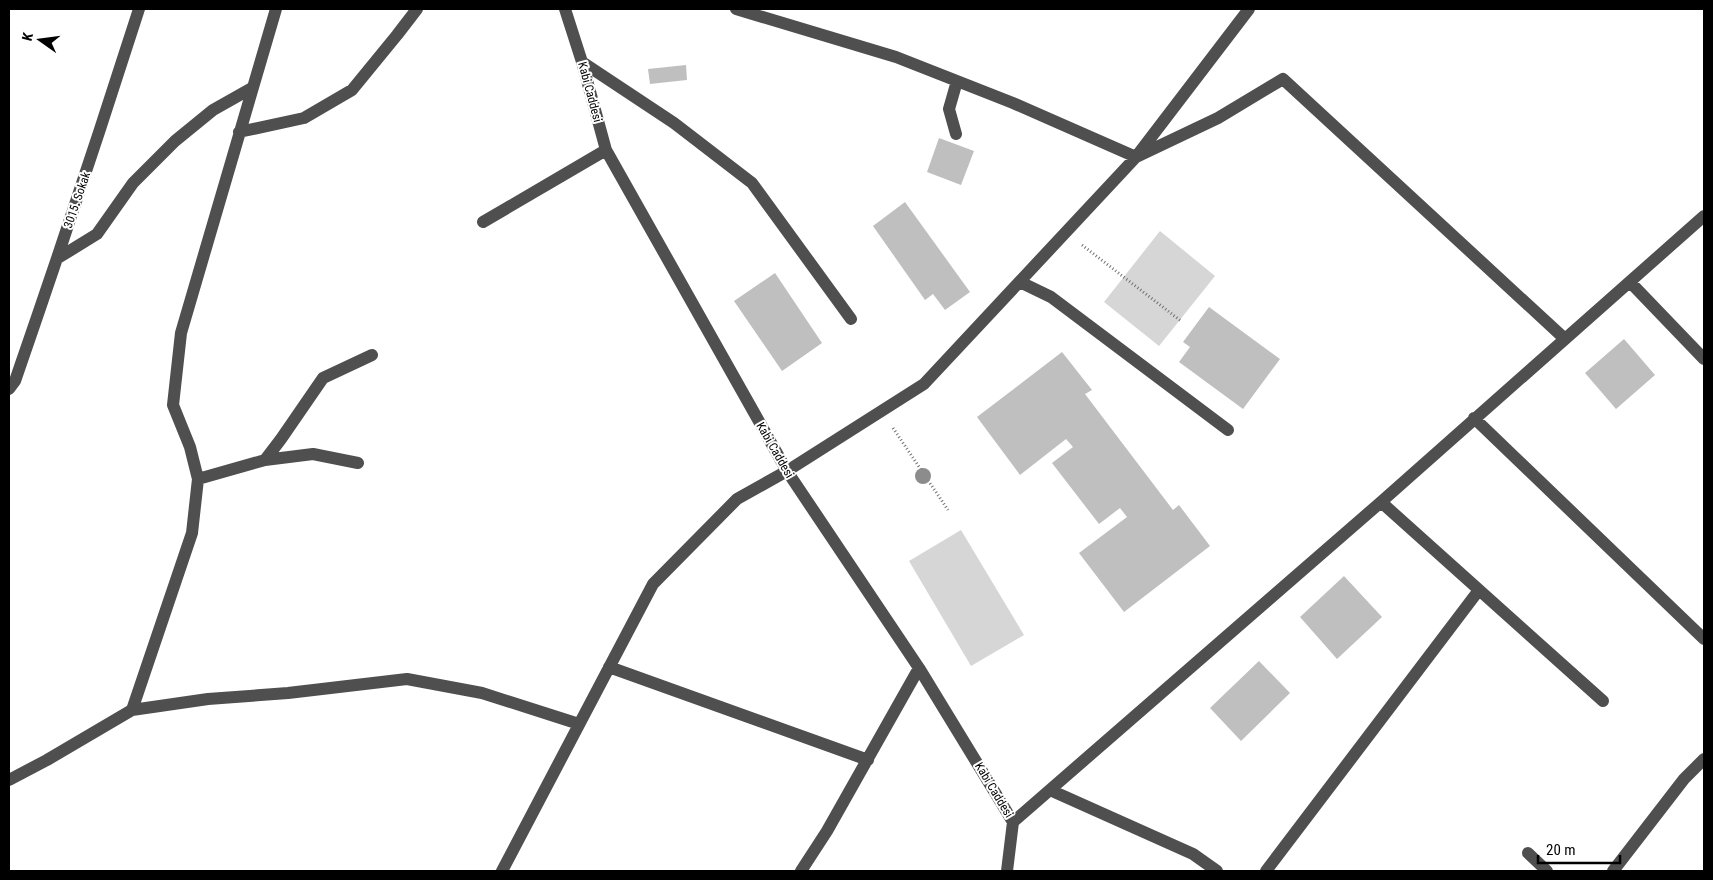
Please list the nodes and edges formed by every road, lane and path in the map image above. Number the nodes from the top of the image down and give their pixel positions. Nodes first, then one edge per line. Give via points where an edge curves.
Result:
1 (139, 9) edge
2 (276, 9) edge
3 (416, 9) edge
4 (565, 9) edge
5 (736, 9) edge
6 (1250, 9) edge
7 (582, 62) junction
8 (957, 81) junction
9 (252, 88) junction
10 (239, 132) junction
11 (956, 134) dead end
12 (606, 150) junction
13 (1136, 157) junction
14 (1704, 216) edge
15 (483, 222) dead end
16 (1065, 233) junction
17 (58, 258) junction
18 (1020, 282) junction
19 (1630, 282) junction
20 (852, 318) dead end
21 (1181, 321) dead end
22 (1565, 339) junction
23 (372, 355) dead end
24 (1704, 359) edge
25 (9, 389) edge
26 (880, 412) junction
27 (1474, 418) junction
28 (1228, 430) dead end
29 (264, 460) junction
30 (358, 463) dead end
31 (787, 471) junction
32 (198, 479) junction
33 (1381, 502) junction
34 (948, 510) dead end
35 (1479, 590) junction
36 (1704, 638) edge
37 (609, 667) junction
38 (919, 668) junction
39 (1603, 701) dead end
40 (132, 710) junction
41 (579, 724) junction
42 (1704, 759) edge
43 (868, 760) junction
44 (9, 780) edge
45 (1050, 790) junction
46 (1013, 822) junction
47 (1528, 853) dead end
48 (502, 871) edge
49 (801, 871) edge
50 (1007, 871) edge
51 (1217, 871) edge
52 (1266, 871) edge
53 (1547, 871) edge
54 (1613, 871) edge

1 - 17 street, 3015. Sokak
2 - 9 street
3 - 10 street via 352,90 304,118
4 - 7 street, Kabi Caddesi
5 - 8 street via 896,57
6 - 13 street
7 - 12 street, Kabi Caddesi
7 - 20 street via 674,123 752,183
8 - 11 street via 949,109
8 - 13 street
9 - 10 street
9 - 17 street via 213,110 175,140 132,183 97,234
10 - 32 street via 181,334 173,405 190,447
12 - 15 street
12 - 31 street, Kabi Caddesi
13 - 16 street
13 - 22 street via 1218,118 1283,79
14 - 19 street
16 - 18 street
16 - 21 path
17 - 25 street, 3015. Sokak via 15,381
18 - 26 street via 924,384
18 - 28 street via 1051,296
19 - 22 street
19 - 24 street
22 - 27 street
23 - 29 street via 322,378
26 - 31 street
26 - 34 path
27 - 33 street
27 - 36 street
29 - 30 street via 313,454
29 - 32 street
31 - 37 street via 737,499 653,584
31 - 38 street, Kabi Caddesi
32 - 40 street via 192,533
33 - 35 street
33 - 45 street
35 - 39 street
35 - 52 street
37 - 41 street
37 - 43 street
38 - 43 street
38 - 46 street, Kabi Caddesi
40 - 41 street via 407,679 482,693
40 - 44 street
41 - 48 street
42 - 54 street via 1684,779
43 - 49 street
45 - 46 street
45 - 51 street via 1193,854
46 - 50 street, Kabi Caddesi
47 - 53 street

